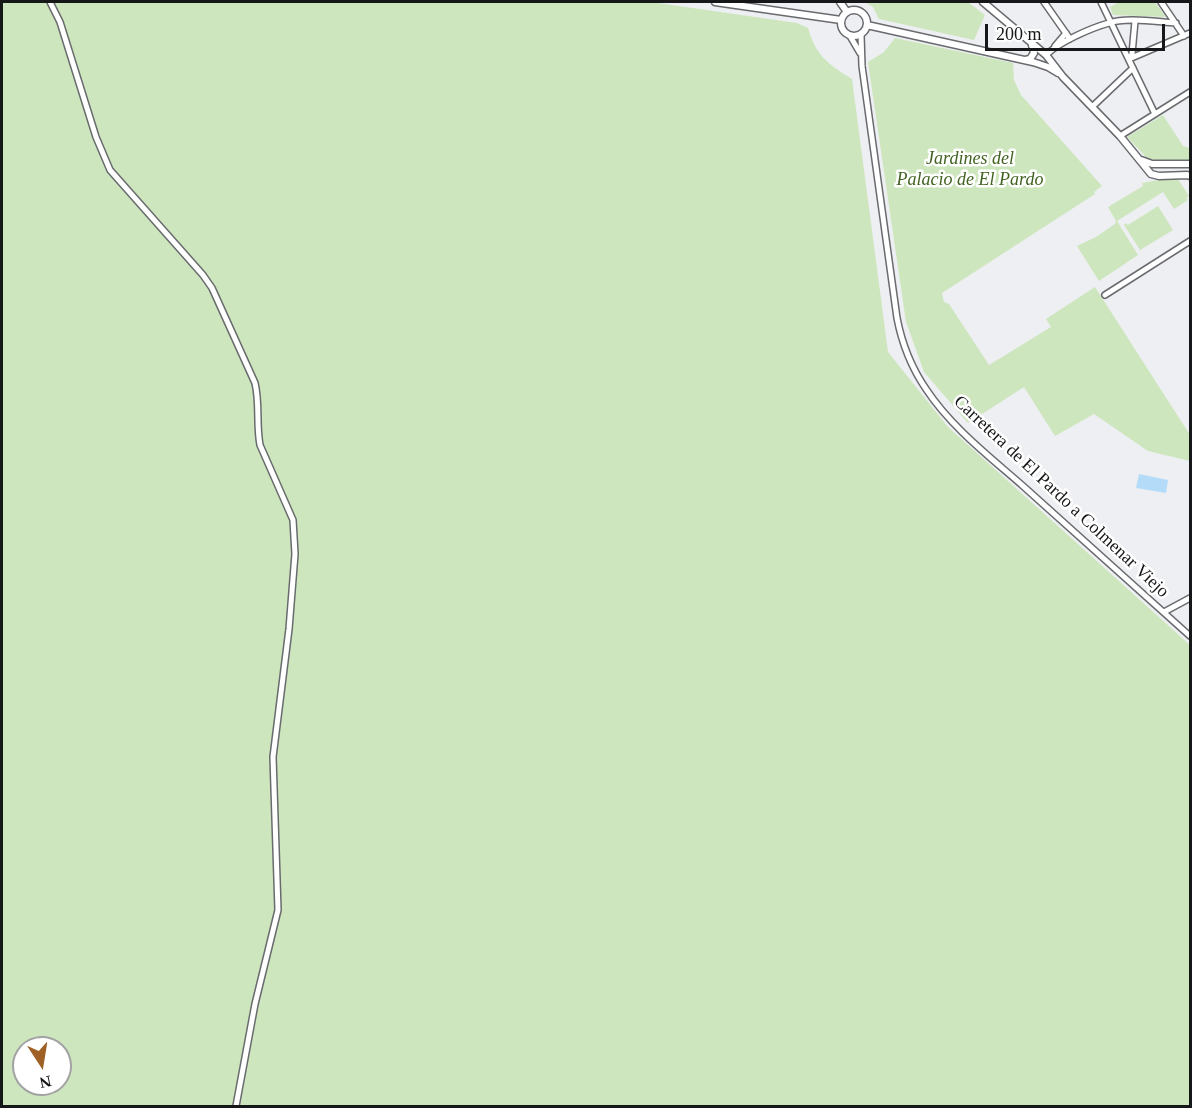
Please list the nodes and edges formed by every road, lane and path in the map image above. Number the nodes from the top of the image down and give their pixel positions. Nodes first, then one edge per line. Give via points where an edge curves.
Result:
1 (50, 2) edge
2 (715, 2) edge
3 (840, 2) edge
4 (983, 2) edge
5 (1044, 2) edge
6 (1101, 2) edge
7 (1161, 2) edge
8 (847, 12) junction
9 (841, 20) junction
10 (1135, 21) junction
11 (1110, 22) junction
12 (1176, 23) junction
13 (867, 25) junction
14 (1066, 33) junction
15 (1191, 33) edge
16 (861, 35) junction
17 (850, 36) junction
18 (1184, 36) junction
19 (1028, 39) junction
20 (1070, 39) junction
21 (1052, 50) junction
22 (1046, 55) junction
23 (861, 57) junction
24 (1129, 59) junction
25 (1029, 61) junction
26 (1048, 67) junction
27 (1133, 68) junction
28 (1063, 77) junction
29 (1191, 92) edge
30 (1092, 107) junction
31 (1155, 114) junction
32 (1119, 136) junction
33 (1140, 160) junction
34 (1152, 164) junction
35 (1191, 164) edge
36 (1144, 168) junction
37 (1189, 174) edge
38 (1191, 241) edge
39 (1105, 295) dead end
40 (1191, 598) edge
41 (1164, 612) junction
42 (1191, 636) edge
43 (236, 1107) edge

1 - 43 street via 110,170 212,288 255,383 260,445 293,520 295,554 289,629 273,757 278,910
2 - 9 street
3 - 8 street
4 - 19 street
5 - 14 street
6 - 11 street
7 - 12 street
8 - 9 street
8 - 13 street via 860,12 866,16
9 - 17 street via 842,30
10 - 11 street
10 - 12 street
10 - 24 street
11 - 20 street
11 - 24 street
12 - 18 street
13 - 16 street
13 - 25 street
14 - 20 street
14 - 21 street
15 - 18 street
16 - 17 street
16 - 23 street
17 - 23 street
18 - 24 street
19 - 22 street
19 - 25 street via 1034,53
20 - 21 street
21 - 22 street
22 - 25 street
22 - 26 street
22 - 28 street
23 - 41 street, Carretera de El Pardo a Colmenar Viejo via 897,318 902,343 914,370 942,410 981,449
24 - 27 street
25 - 26 street
26 - 28 street
27 - 30 street
27 - 31 street
28 - 30 street
29 - 31 street
30 - 32 street
31 - 32 street
32 - 33 street
33 - 34 street
33 - 36 street
34 - 35 street
34 - 36 street
36 - 37 street via 1159,176
38 - 39 street
40 - 41 street
41 - 42 street, Carretera de El Pardo a Colmenar Viejo

